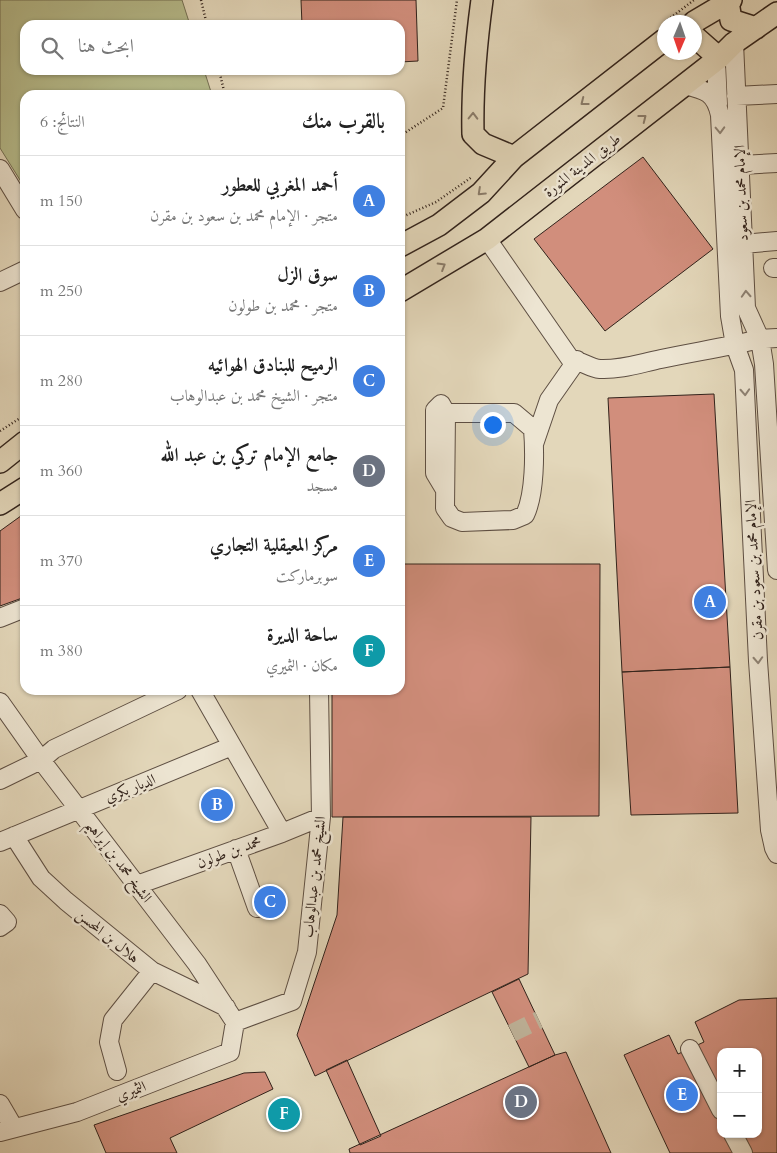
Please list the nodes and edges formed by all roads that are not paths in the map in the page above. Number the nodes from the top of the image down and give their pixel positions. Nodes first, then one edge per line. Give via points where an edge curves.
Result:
1 (482, 0) edge
2 (729, 1) edge
3 (777, 13) edge
4 (702, 17) edge
5 (756, 28) junction
6 (702, 41) edge
7 (657, 45) edge
8 (723, 54) junction
9 (684, 85) junction
10 (777, 94) edge
11 (736, 96) junction
12 (718, 104) junction
13 (514, 157) junction
14 (777, 163) edge
15 (741, 165) junction
16 (0, 169) edge
17 (20, 202) edge
18 (487, 239) junction
19 (777, 241) edge
20 (405, 243) edge
21 (743, 244) junction
22 (20, 272) edge
23 (0, 282) edge
24 (405, 288) edge
25 (769, 339) edge
26 (735, 345) junction
27 (574, 360) junction
28 (514, 413) junction
29 (534, 444) junction
30 (20, 446) edge
31 (0, 462) edge
32 (20, 491) edge
33 (0, 504) edge
34 (777, 570) edge
35 (20, 610) edge
36 (0, 618) edge
37 (167, 695) edge
38 (319, 695) edge
39 (204, 698) edge
40 (0, 702) edge
41 (232, 746) junction
42 (41, 760) junction
43 (0, 780) edge
44 (80, 809) junction
45 (321, 817) junction
46 (282, 833) junction
47 (7, 839) edge
48 (236, 849) junction
49 (777, 854) edge
50 (137, 885) junction
51 (257, 908) dead end
52 (0, 914) edge
53 (0, 926) edge
54 (152, 971) junction
55 (230, 1015) junction
56 (690, 1049) dead end
57 (117, 1070) dead end
58 (717, 1102) edge
59 (0, 1104) edge
60 (7, 1130) edge
61 (735, 1138) edge
62 (743, 1153) edge

13 -> 1 main road via 483,144 473,134
2 - 4 main road
2 - 5 main road via 732,20
3 - 5 main road, طريق المدينة المنورة
5 - 8 main road, طريق المدينة المنورة
6 - 8 main road
7 -> 13 main road
8 - 9 main road, طريق المدينة المنورة
8 - 11 street, الإمام محمد بن سعود
8 - 12 street, الإمام محمد بن سعود
9 - 12 street via 708,92
18 -> 9 main road, طريق المدينة المنورة
10 - 11 street
11 - 15 street, الإمام محمد بن سعود
12 -> 26 street, الإمام محمد بن سعود via 730,316
13 -> 20 main road via 480,193 439,225
14 - 15 street
15 - 21 street, الإمام محمد بن سعود
16 - 17 street
24 -> 18 main road, طريق المدينة المنورة
18 - 27 street
19 - 21 street
25 -> 21 street, الإمام محمد بن سعود via 746,308
22 - 23 street
25 - 26 street
25 - 34 street, الإمام محمد بن سعود بن مقرن via 764,364
26 - 27 street via 622,368 588,367
26 -> 49 street, الإمام محمد بن سعود بن مقرن via 744,370 762,721 770,830
27 - 28 street via 542,404
27 - 29 street via 549,400
28 - 29 street via 532,429
28 - 29 street via 446,413 441,404 435,410 435,472 444,488 445,508 452,518 462,522 513,520 524,515 530,504
30 - 31 main road
32 - 33 main road
35 - 36 street
37 - 42 street via 54,749
38 - 45 street, الشيخ محمد بن عبدالوهاب
39 - 41 street
40 - 42 street, الشيخ محمد بن إبراهيم
41 - 44 street, الديار بكري
41 - 46 street
42 - 43 street
42 - 44 street, الشيخ محمد بن إبراهيم
44 - 47 street, الديار بكري
44 - 50 street, الشيخ محمد بن إبراهيم
45 - 46 street, محمد بن طولون
45 - 55 street, الشيخ محمد بن عبدالوهاب via 307,952 292,1001
46 - 48 street, محمد بن طولون
47 - 54 street, هلال بن المحسن via 66,901
48 - 50 street, محمد بن طولون
48 - 51 street
50 - 55 street, الشيخ محمد بن إبراهيم via 197,964
52 - 53 street via 7,922
54 - 55 street, هلال بن المحسن
54 - 57 street via 113,1020 109,1042
55 - 60 street, الثميري via 230,1052 77,1112
56 - 58 street
59 - 60 street
61 - 62 street

